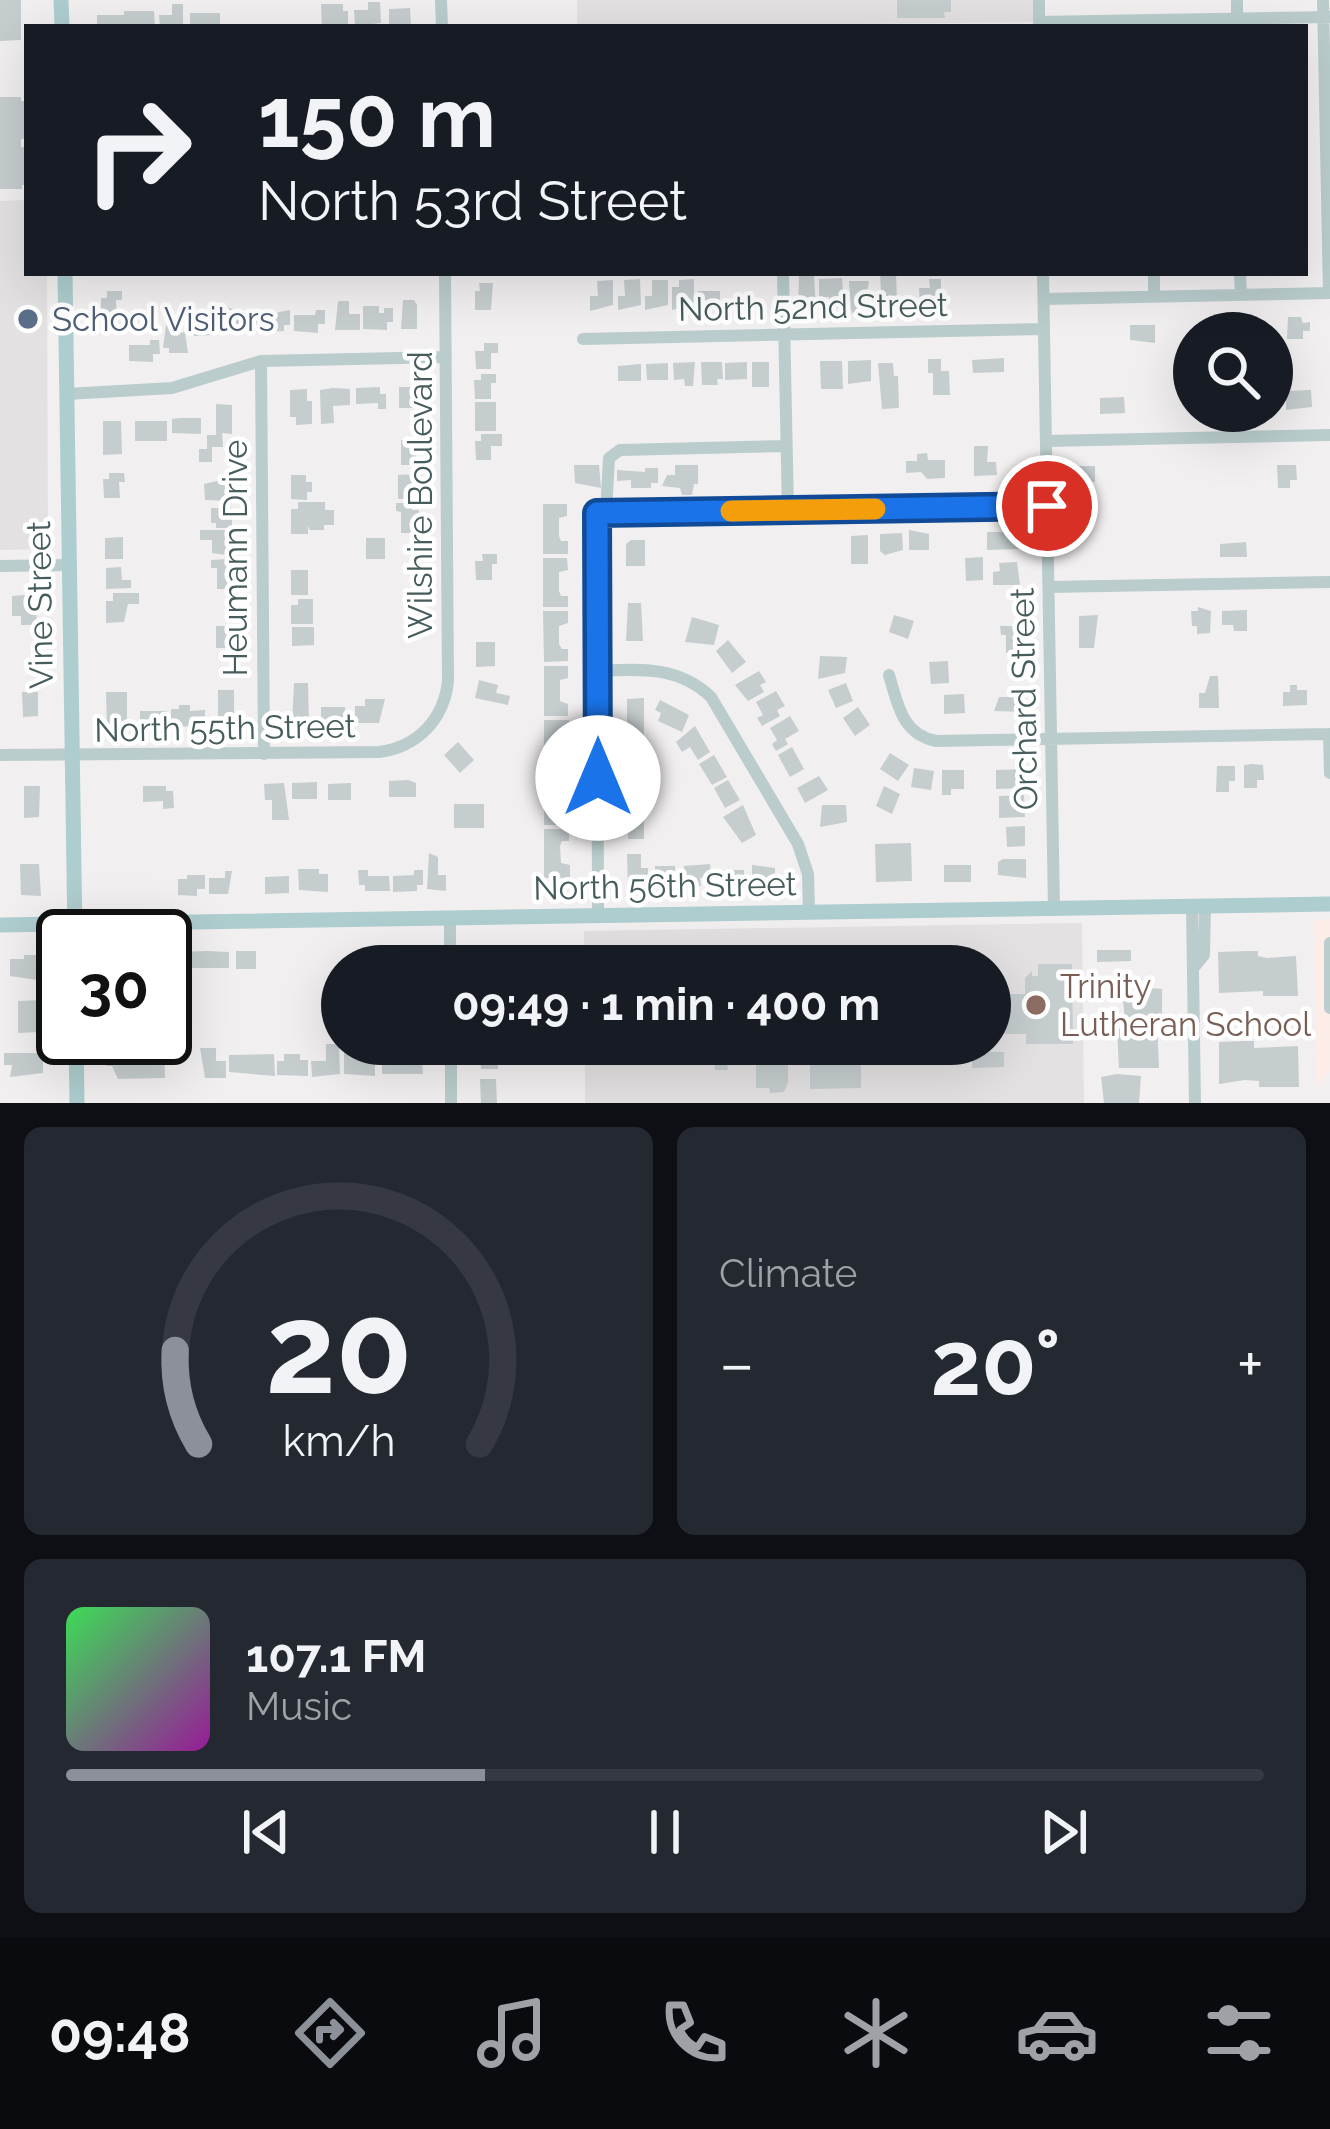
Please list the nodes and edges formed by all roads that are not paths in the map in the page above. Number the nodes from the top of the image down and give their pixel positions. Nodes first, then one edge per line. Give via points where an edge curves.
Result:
1 (1237, 0) edge
2 (1323, 0) edge
3 (1327, 17) edge
4 (1149, 18) edge
5 (1237, 22) edge
6 (1055, 24) edge
7 (65, 276) edge
8 (445, 276) edge
9 (783, 276) edge
10 (1043, 276) edge
11 (1154, 276) edge
12 (1240, 276) edge
13 (1329, 293) edge
14 (1240, 295) junction
15 (1154, 296) junction
16 (1044, 299) junction
17 (1044, 329) junction
18 (784, 335) junction
19 (583, 339) dead end
20 (446, 358) junction
21 (261, 361) junction
22 (68, 394) junction
23 (1330, 435) edge
24 (1046, 441) junction
25 (786, 446) junction
26 (1047, 506) junction
27 (788, 510) junction
28 (601, 513) junction
29 (70, 565) junction
30 (0, 566) edge
31 (1330, 582) edge
32 (1049, 587) junction
33 (598, 671) junction
34 (890, 675) dead end
35 (438, 715) joint
36 (1329, 734) edge
37 (1051, 740) junction
38 (264, 754) junction
39 (0, 755) edge
40 (73, 757) junction
41 (1330, 773) edge
42 (1330, 904) edge
43 (1198, 906) junction
44 (75, 909) edge
45 (1054, 909) junction
46 (809, 913) junction
47 (598, 916) junction
48 (450, 919) junction
49 (0, 926) edge
50 (192, 927) edge
51 (36, 928) edge
52 (1330, 944) edge
53 (450, 945) edge
54 (1330, 1009) edge
55 (76, 1065) edge
56 (451, 1065) edge
57 (77, 1103) edge
58 (452, 1103) edge
59 (1195, 1103) edge

1 - 5 street
2 - 3 street
3 - 5 street
3 - 13 street
4 - 5 street
4 - 6 street
7 - 22 main road, Vine Street
8 - 20 street, Wilshire Boulevard
9 - 18 street
10 - 16 street, Orchard Street
11 - 15 street
12 - 14 street
13 - 14 street
14 - 15 street
15 - 16 street
16 - 17 street, Orchard Street
17 - 18 street, North 52nd Street
17 - 24 street, Orchard Street
18 - 19 street, North 52nd Street
18 - 25 street
20 - 21 street
20 - 35 street, Wilshire Boulevard via 448,681
21 - 22 street via 172,388
21 - 38 street, Heumann Drive
22 - 29 main road, Vine Street
23 - 24 street
24 - 26 street, Orchard Street
25 - 27 street
25 - 28 street via 620,450 609,458
26 - 27 street
26 - 32 street, Orchard Street
27 - 28 street
28 - 33 street
29 - 30 street
29 - 40 main road, Vine Street
31 - 32 street
32 - 37 street, Orchard Street
33 - 46 street via 669,672 711,697 798,844
33 - 47 street
34 - 37 street via 906,724 923,738
35 - 38 street, North 55th Street via 396,750
36 - 37 street
36 - 41 street
37 - 45 street, Orchard Street
38 - 40 street, North 55th Street
39 - 40 street, North 55th Street
40 - 44 main road, Vine Street
42 - 43 main road, North 56th Street
43 - 45 main road, North 56th Street
43 - 59 street
45 - 46 main road, North 56th Street
46 - 47 main road, North 56th Street
47 - 48 main road, North 56th Street
48 - 50 main road, North 56th Street
48 - 53 street
49 - 51 main road, North 56th Street
52 - 54 street
55 - 57 main road
56 - 58 street

